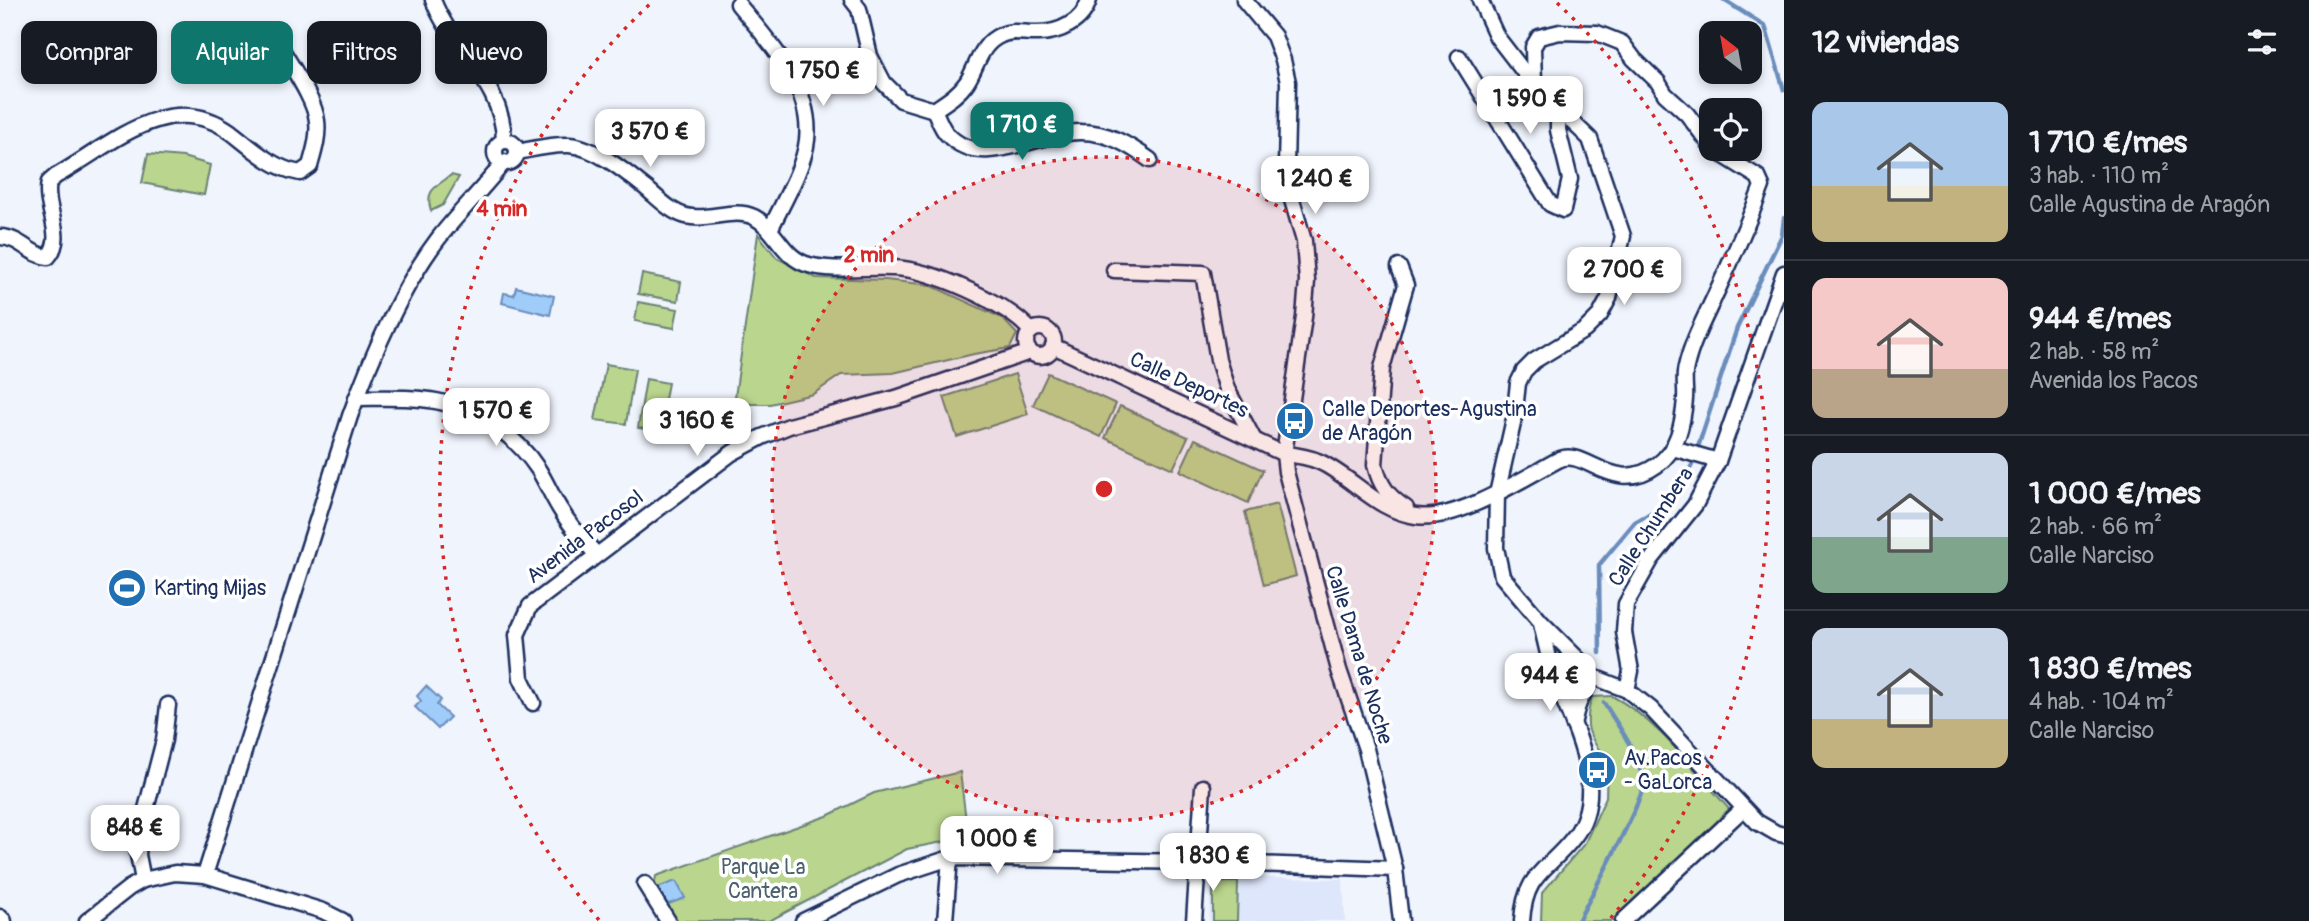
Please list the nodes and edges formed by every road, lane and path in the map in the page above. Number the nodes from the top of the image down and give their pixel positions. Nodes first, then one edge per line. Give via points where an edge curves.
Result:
1 (433, 0) edge
2 (852, 0) edge
3 (1089, 0) edge
4 (1244, 0) edge
5 (1479, 0) edge
6 (738, 4) dead end
7 (1459, 57) dead end
8 (293, 70) edge
9 (1534, 85) junction
10 (1558, 108) junction
11 (934, 110) junction
12 (1699, 130) edge
13 (503, 141) junction
14 (517, 152) junction
15 (1150, 160) dead end
16 (1733, 161) edge
17 (504, 162) junction
18 (770, 230) junction
19 (0, 237) edge
20 (1399, 267) dead end
21 (1114, 270) dead end
22 (1784, 273) edge
23 (1031, 331) junction
24 (1054, 346) junction
25 (1030, 352) junction
26 (356, 397) junction
27 (1253, 438) junction
28 (1672, 448) junction
29 (1284, 454) junction
30 (1718, 461) junction
31 (1497, 494) junction
32 (1419, 517) junction
33 (596, 554) junction
34 (1541, 622) junction
35 (1579, 660) junction
36 (1591, 676) junction
37 (1557, 684) junction
38 (1585, 691) junction
39 (1627, 691) junction
40 (533, 703) dead end
41 (168, 705) dead end
42 (1573, 724) junction
43 (1203, 787) dead end
44 (1743, 808) junction
45 (1784, 835) edge
46 (950, 858) junction
47 (1197, 862) junction
48 (1395, 869) junction
49 (205, 875) junction
50 (143, 880) junction
51 (645, 884) dead end
52 (0, 917) edge
53 (5, 921) edge
54 (87, 921) edge
55 (343, 921) edge
56 (668, 921) edge
57 (803, 921) edge
58 (945, 921) edge
59 (1194, 921) edge
60 (1401, 921) edge
61 (1522, 921) edge
62 (1623, 921) edge

1 - 13 street via 482,76 500,114
2 - 11 street via 859,9 870,57 884,83 901,100
3 - 11 street via 1076,21 1058,31 1037,34 1018,30 1000,35 985,46 954,97
4 - 29 street, Calle Dama de Noche via 1274,36 1283,60 1288,82 1286,166 1304,241 1304,317
5 - 9 street via 1497,37
6 - 18 street via 793,76 805,110 807,141 793,184
7 - 10 street via 1550,204 1563,210 1570,179 1558,130
8 - 19 street via 317,122 310,166 300,173 268,162 222,126 190,115 163,116 49,182 48,202 57,240 48,257
9 - 10 street
9 - 12 street, Calle Chumbera via 1533,47 1539,37 1560,32 1597,33 1622,43
10 - 31 street via 1590,139 1623,236 1609,298 1600,315 1585,330 1534,362 1518,383
11 - 15 street via 947,134 968,149 997,151 1051,134 1082,131 1111,136
13 - 14 street via 513,143
13 - 17 street via 495,152
14 - 17 street
14 - 18 street via 571,145 600,155 685,216 743,214 755,217
16 - 28 street, Calle Chumbera via 1758,177 1762,186 1685,369 1685,400
17 - 26 street via 421,265
18 - 23 street via 797,262 896,268 935,276 1006,311
20 - 32 street via 1406,285 1382,368 1375,465 1385,491
21 - 27 street via 1203,273 1218,360 1227,389
22 - 30 street, Calle Chumbera
23 - 24 street via 1044,329 1054,339
23 - 25 street via 1026,345
24 - 25 street via 1043,356
24 - 27 street, Calle Deportes
25 - 33 street, Avenida Pacosol via 762,438 732,453
26 - 33 street via 423,399 475,414 495,426 529,457 562,513
26 - 49 street
27 - 29 street, Calle Deportes
28 - 30 street
28 - 31 street, Calle Chumbera via 1656,466 1629,478 1575,458 1561,458
29 - 32 street, Calle Deportes via 1318,461 1377,502
29 - 48 street, Calle Dama de Noche
30 - 39 street, Calle Chumbera via 1695,505 1651,560 1626,604 1624,632 1631,671
31 - 32 street, Calle Deportes via 1440,515
31 - 34 street via 1496,548 1502,576
33 - 40 street, Avenida Pacosol via 530,606 517,635 521,678
34 - 35 street
34 - 37 street
35 - 36 street
35 - 37 street via 1567,660 1557,668
36 - 38 street
36 - 39 street
37 - 38 street via 1567,694
37 - 42 street
38 - 42 street
39 - 44 street via 1651,709
41 - 50 street via 164,740 140,832
42 - 61 street via 1590,789 1586,811 1575,835 1534,878 1524,900
43 - 47 street
44 - 45 street via 1757,822
44 - 62 street
46 - 47 street
46 - 57 street via 898,875
46 - 58 street
47 - 48 street
47 - 59 street
48 - 60 street, Calle Dama de Noche
49 - 50 street via 175,873
49 - 55 street
50 - 54 street
51 - 56 street
52 - 53 street

